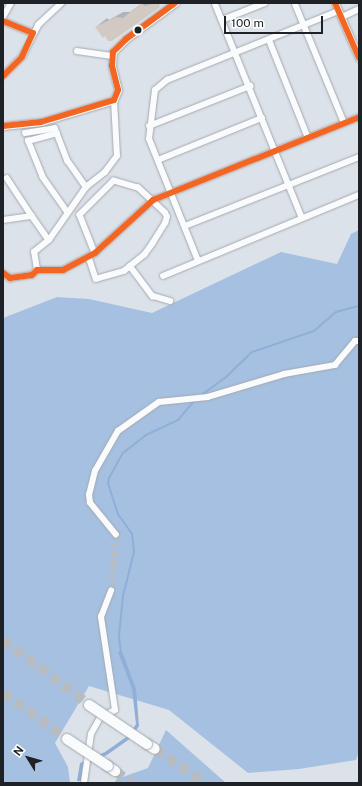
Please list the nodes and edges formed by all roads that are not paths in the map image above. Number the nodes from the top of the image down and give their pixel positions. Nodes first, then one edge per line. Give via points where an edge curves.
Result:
1 (11, 3) edge
2 (62, 3) edge
3 (174, 3) edge
4 (215, 3) edge
5 (265, 3) edge
6 (295, 3) edge
7 (335, 3) edge
8 (359, 10) edge
9 (341, 14) junction
10 (3, 17) edge
11 (222, 20) junction
12 (3, 21) edge
13 (304, 25) junction
14 (33, 33) junction
15 (269, 39) junction
16 (77, 51) dead end
17 (236, 52) junction
18 (112, 56) junction
19 (359, 58) edge
20 (3, 76) edge
21 (250, 86) junction
22 (114, 100) junction
23 (359, 117) edge
24 (262, 118) junction
25 (344, 122) junction
26 (150, 126) junction
27 (9, 128) edge
28 (25, 133) dead end
29 (57, 133) junction
30 (308, 137) junction
31 (275, 150) junction
32 (359, 157) edge
33 (158, 160) junction
34 (7, 178) dead end
35 (289, 185) junction
36 (86, 186) junction
37 (171, 192) junction
38 (359, 195) edge
39 (153, 200) junction
40 (67, 212) junction
41 (32, 216) junction
42 (302, 217) junction
43 (3, 220) edge
44 (185, 226) junction
45 (49, 240) junction
46 (95, 253) junction
47 (89, 257) junction
48 (198, 261) junction
49 (130, 266) junction
50 (37, 270) junction
51 (3, 273) edge
52 (163, 276) dead end
53 (170, 301) dead end
54 (359, 341) edge
55 (116, 535) tunnel mouth
56 (111, 591) tunnel mouth
57 (86, 702) tunnel mouth
58 (64, 736) tunnel mouth
59 (151, 746) tunnel mouth
60 (111, 769) tunnel mouth
61 (84, 783) edge

1 - 10 street
2 - 14 street via 46,16
3 - 18 street via 119,45
4 - 11 street
5 - 11 street
6 - 13 street
7 - 9 street
8 - 9 street
9 - 13 street
9 - 19 street
11 - 17 street
12 - 14 street
13 - 15 street
13 - 25 street
14 - 20 street via 22,57
15 - 17 street
15 - 30 street
16 - 18 street
17 - 21 street
17 - 26 street via 158,85
18 - 22 street via 118,90
21 - 24 street
21 - 26 street
22 - 27 street via 41,122
22 - 36 street via 117,156 105,172
23 - 25 street
24 - 31 street
24 - 33 street
25 - 30 street
26 - 33 street via 149,139
28 - 29 street via 55,128
29 - 36 street via 68,161
29 - 40 street via 28,141 43,178
30 - 31 street
31 - 35 street
31 - 37 street
32 - 35 street
33 - 37 street
34 - 41 street
35 - 42 street
35 - 44 street
36 - 40 street
37 - 39 street
37 - 44 street
38 - 42 street
39 - 46 street
39 - 46 street via 138,188 114,181 80,215
39 - 49 street via 165,213 165,223 144,255
40 - 45 street
41 - 43 street
41 - 45 street
42 - 48 street
44 - 48 street
45 - 50 street via 34,252
46 - 47 street
47 - 49 street via 96,279 124,271
47 - 50 street via 63,270
48 - 52 street
49 - 53 street via 153,296
50 - 51 street via 32,275 10,278
54 - 55 street via 355,342 336,365 284,374 208,397 159,402 118,431 96,471 89,494 90,503
56 - 61 street via 101,616 115,710 100,718 91,734
57 - 59 highway, bridge
58 - 60 highway, bridge

